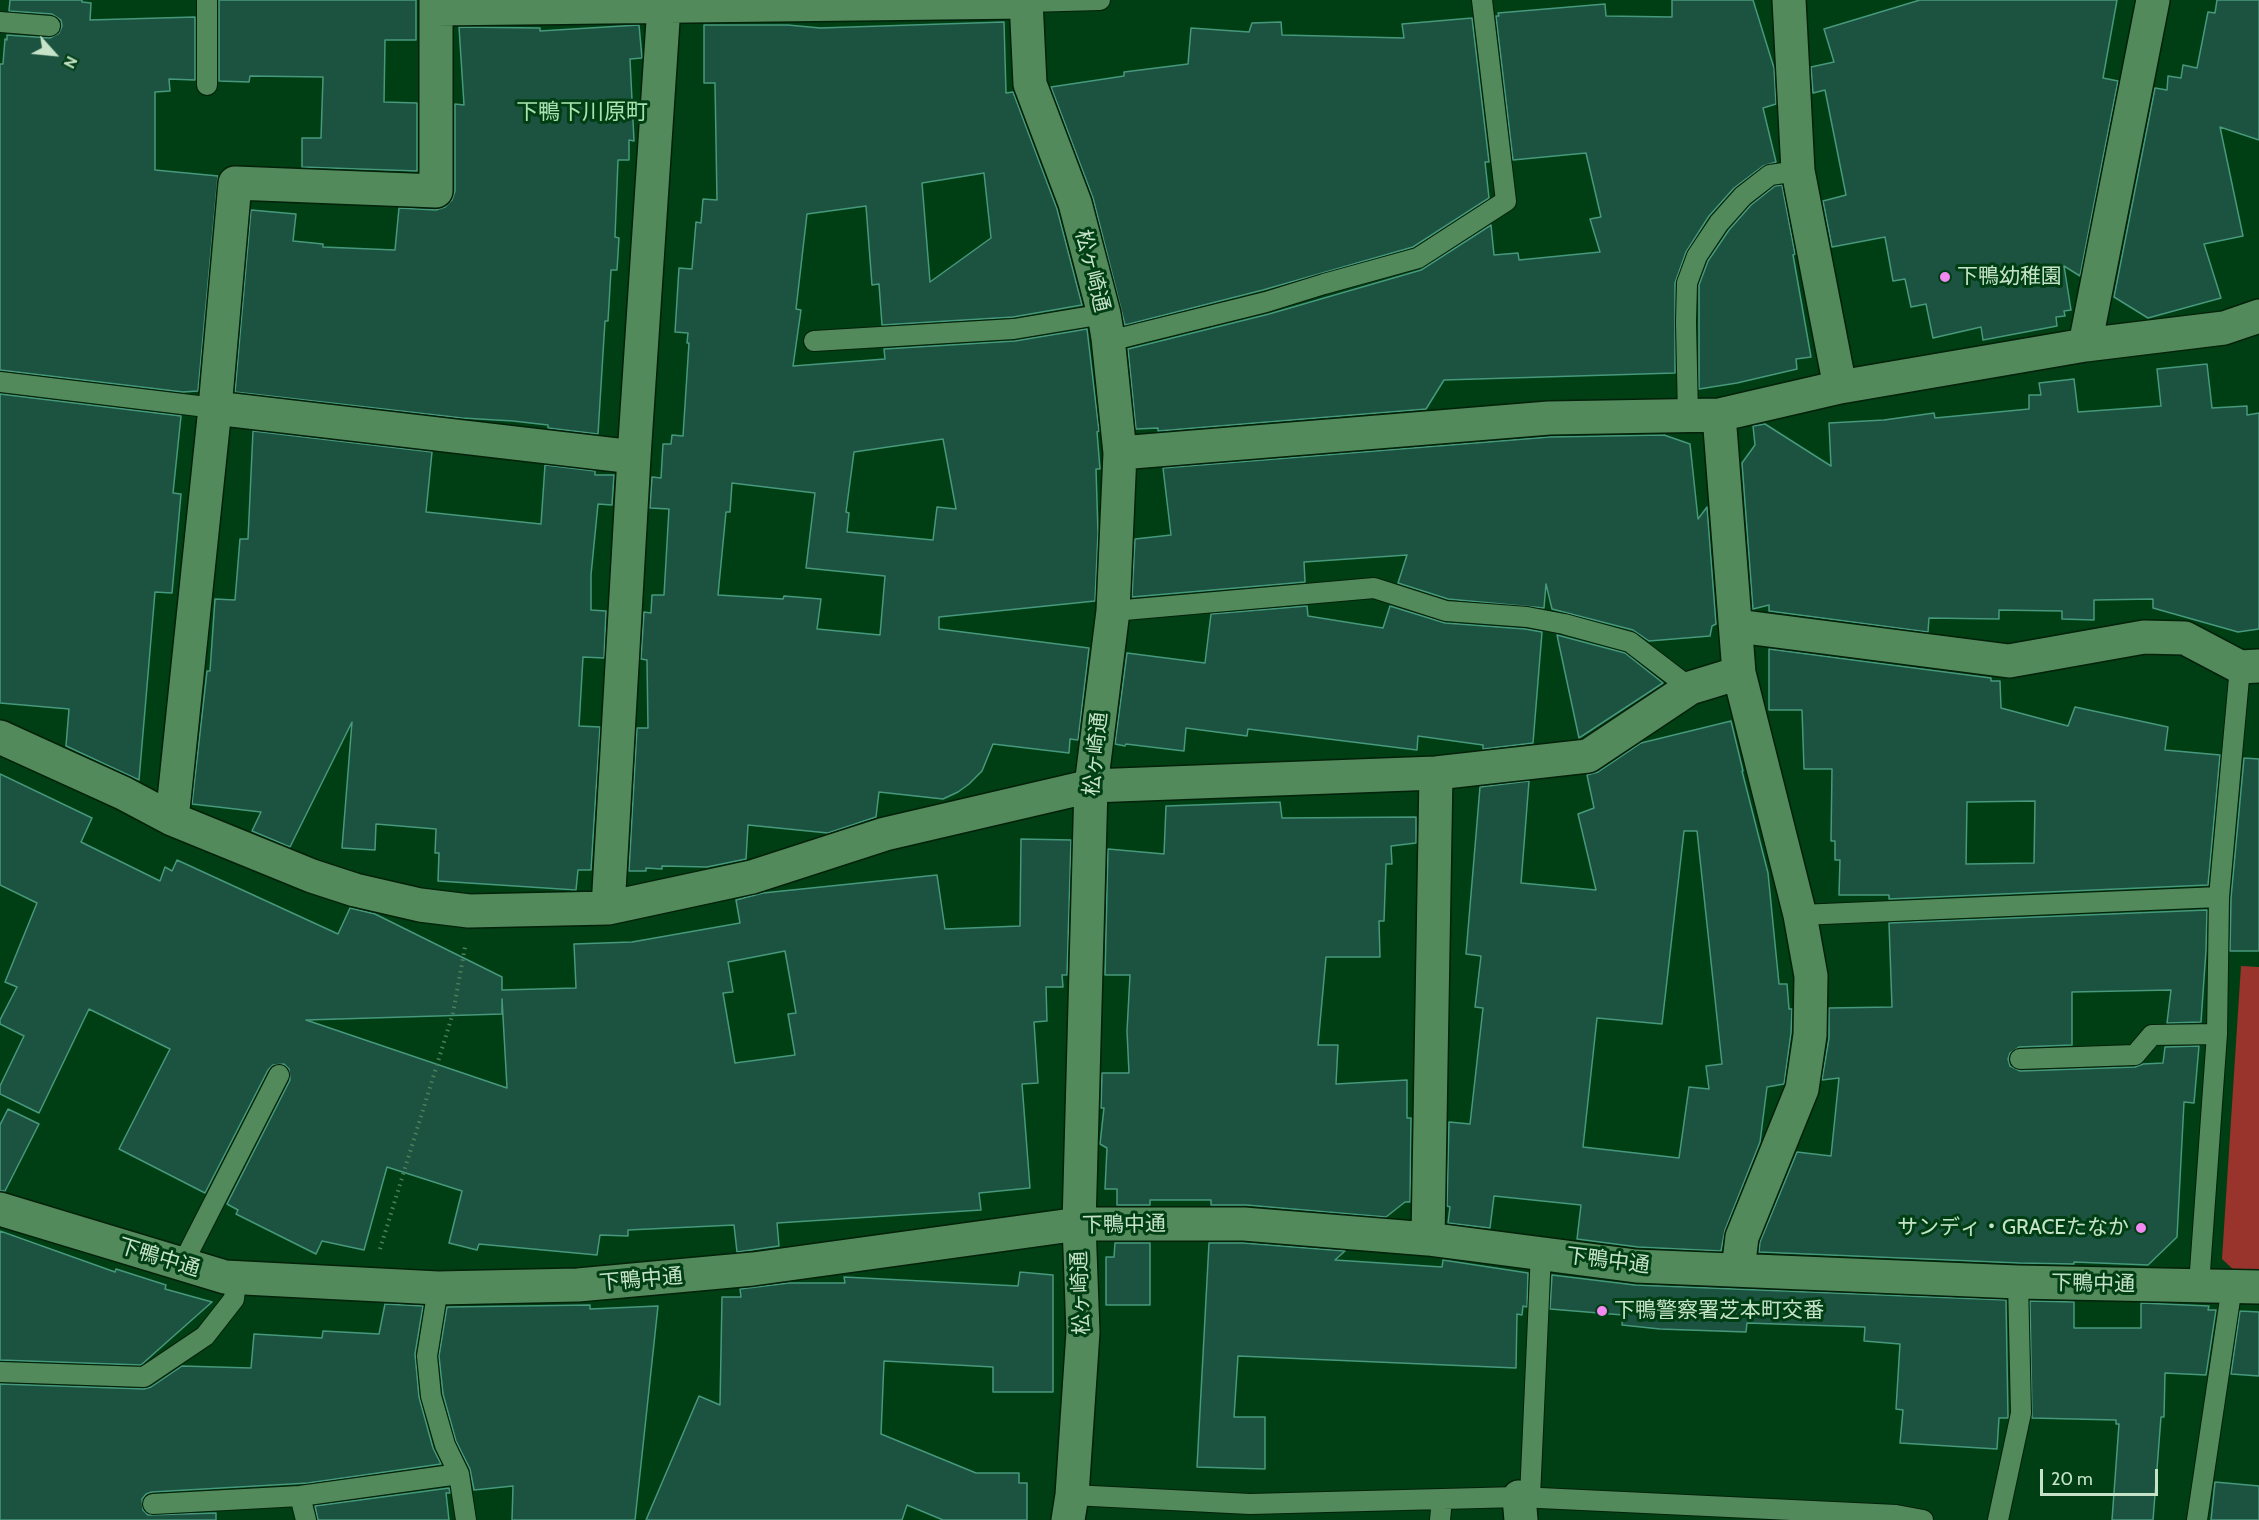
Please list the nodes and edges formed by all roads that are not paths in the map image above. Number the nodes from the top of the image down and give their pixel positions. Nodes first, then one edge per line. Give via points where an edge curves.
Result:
1 (207, 0) edge
2 (1100, 0) edge
3 (1482, 0) edge
4 (1789, 0) edge
5 (2153, 0) edge
6 (1027, 1) edge
7 (747, 3) edge
8 (436, 5) edge
9 (664, 6) junction
10 (0, 22) edge
11 (50, 26) dead end
12 (207, 85) dead end
13 (1798, 171) junction
14 (2259, 316) edge
15 (1106, 326) junction
16 (814, 341) dead end
17 (2085, 345) junction
18 (0, 382) edge
19 (1840, 387) junction
20 (215, 408) junction
21 (1703, 416) junction
22 (1120, 453) junction
23 (634, 457) junction
24 (1113, 611) junction
25 (1737, 626) junction
26 (2249, 667) edge
27 (1739, 673) junction
28 (1690, 688) junction
29 (0, 736) edge
30 (1436, 773) junction
31 (1091, 786) junction
32 (172, 819) junction
33 (2219, 897) junction
34 (608, 908) junction
35 (1800, 915) junction
36 (2217, 1034) junction
37 (2020, 1059) dead end
38 (279, 1075) dead end
39 (0, 1209) edge
40 (1078, 1224) junction
41 (1428, 1239) junction
42 (1541, 1252) junction
43 (182, 1265) junction
44 (1738, 1270) junction
45 (236, 1278) junction
46 (2018, 1282) junction
47 (2199, 1286) junction
48 (2246, 1286) edge
49 (438, 1287) junction
50 (0, 1372) edge
51 (459, 1474) junction
52 (300, 1496) junction
53 (1442, 1499) junction
54 (153, 1504) dead end
55 (1523, 1505) edge
56 (1070, 1508) edge
57 (306, 1520) edge
58 (466, 1520) edge
59 (1440, 1520) edge
60 (1923, 1520) edge
61 (1998, 1520) edge
62 (2197, 1520) edge

1 - 12 lane
2 - 6 lane
3 - 15 lane via 1506,201 1418,258 1125,337
4 - 13 street
5 - 17 street
6 - 7 street
6 - 15 street, 松ヶ崎通 via 1030,84 1075,203
7 - 9 street
8 - 9 street
8 - 20 street via 436,191 236,183
9 - 23 street
10 - 11 lane
13 - 19 street
13 - 21 lane via 1770,175 1743,196 1697,256 1687,283 1686,322
14 - 17 street via 2224,328
15 - 16 lane
15 - 22 street, 松ヶ崎通
17 - 19 street
18 - 20 lane
19 - 21 street
20 - 23 street
20 - 32 street
21 - 22 street via 1549,418
21 - 25 street
22 - 24 street, 松ヶ崎通
23 - 34 street
24 - 28 lane via 1374,588 1446,611 1527,617 1630,642
24 - 31 street, 松ヶ崎通
25 - 26 street via 2009,661 2144,637 2185,638
25 - 27 street
26 - 33 lane
27 - 28 street
27 - 35 street
28 - 30 street via 1588,756
29 - 32 street
30 - 31 street
30 - 41 street
31 - 34 street via 885,834 752,877
31 - 40 street, 松ヶ崎通
32 - 34 street via 312,876 420,905 470,911
33 - 35 lane
33 - 36 lane
35 - 44 street via 1811,976 1810,1035 1802,1089 1742,1237
36 - 37 lane via 2152,1035 2135,1055
36 - 47 lane
38 - 43 lane
39 - 43 street, 下鴨中通
40 - 41 street, 下鴨中通 via 1244,1224
40 - 49 street, 下鴨中通 via 753,1269 578,1286
40 - 56 street, 松ヶ崎通 via 1083,1332
41 - 42 street, 下鴨中通
42 - 44 street, 下鴨中通 via 1636,1266
42 - 55 lane
43 - 45 street, 下鴨中通
44 - 46 street, 下鴨中通
45 - 49 street, 下鴨中通
45 - 50 lane via 234,1299 205,1336 144,1377
46 - 47 street, 下鴨中通
46 - 61 lane via 2021,1413
47 - 48 street, 下鴨中通
48 - 62 lane
49 - 51 lane via 427,1356 431,1396 445,1445
51 - 52 lane
51 - 58 lane
52 - 54 lane
52 - 57 lane
53 - 55 lane
53 - 56 lane
53 - 59 lane
55 - 60 lane via 1896,1515

